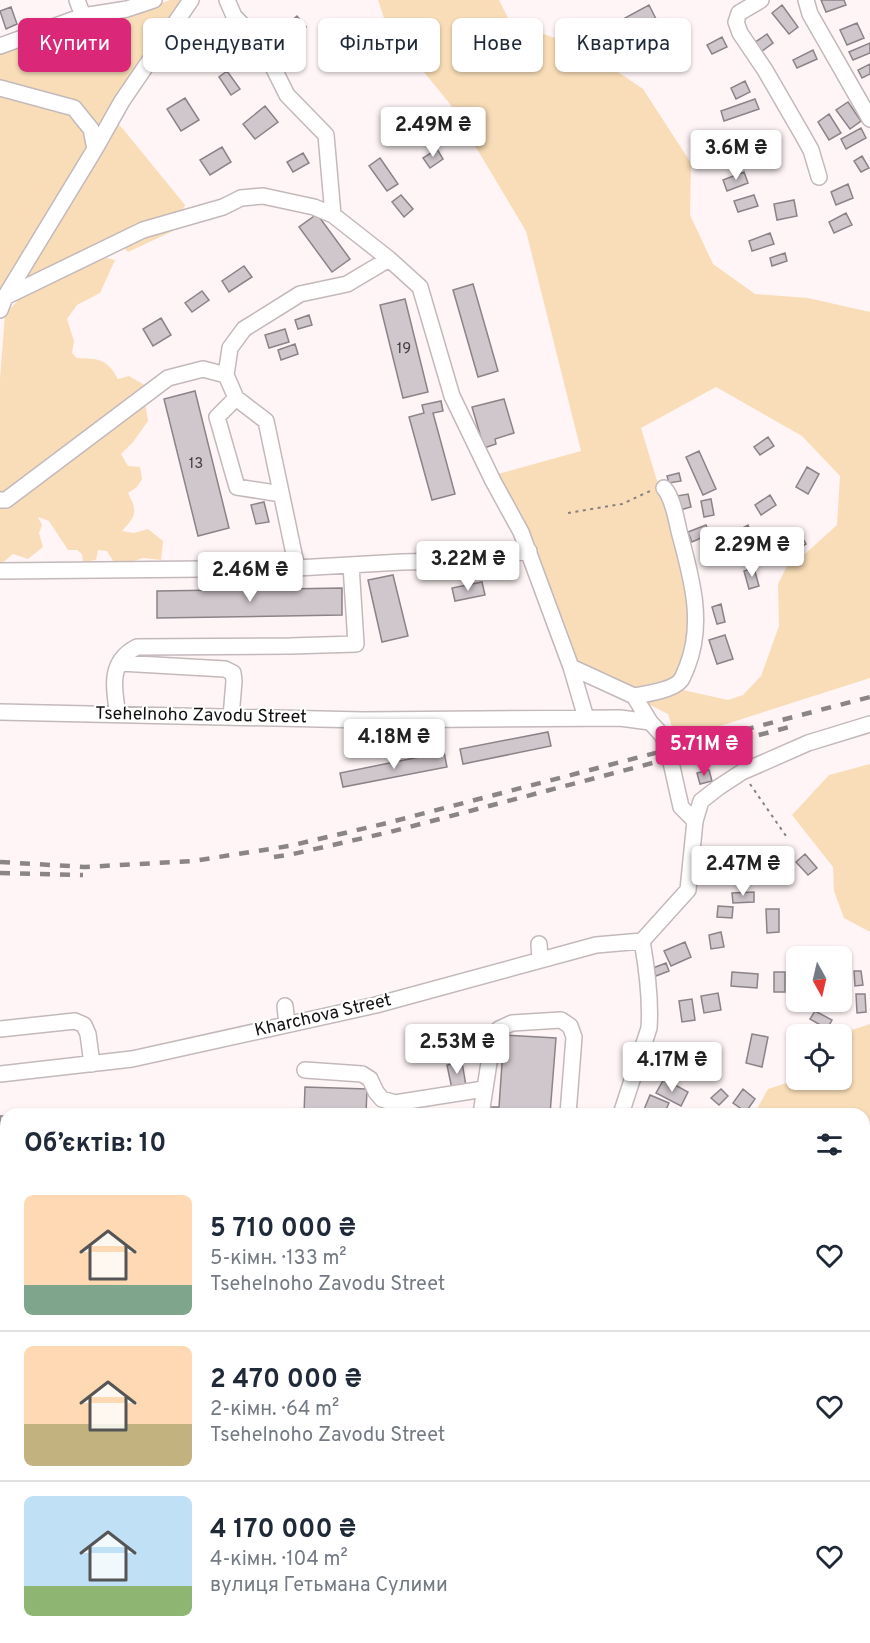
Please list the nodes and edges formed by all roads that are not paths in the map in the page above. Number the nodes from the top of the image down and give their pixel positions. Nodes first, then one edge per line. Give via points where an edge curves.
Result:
1 (77, 0) edge
2 (154, 0) edge
3 (191, 0) edge
4 (227, 0) edge
5 (761, 0) edge
6 (806, 0) edge
7 (83, 16) junction
8 (0, 46) edge
9 (0, 88) edge
10 (870, 118) edge
11 (95, 149) junction
12 (819, 177) dead end
13 (333, 214) junction
14 (388, 259) junction
15 (2, 303) edge
16 (226, 375) junction
17 (236, 398) junction
18 (664, 488) road end
19 (281, 494) junction
20 (0, 500) edge
21 (529, 551) junction
22 (351, 565) junction
23 (297, 568) junction
24 (0, 571) edge
25 (120, 663) junction
26 (571, 667) junction
27 (634, 696) junction
28 (0, 712) edge
29 (118, 714) junction
30 (231, 717) junction
31 (586, 718) junction
32 (650, 722) junction
33 (870, 724) edge
34 (695, 821) junction
35 (642, 941) junction
36 (285, 1006) dead end
37 (288, 1024) junction
38 (0, 1029) edge
39 (92, 1064) junction
40 (305, 1070) dead end
41 (0, 1074) edge
42 (484, 1089) junction
43 (393, 1108) edge
44 (398, 1108) edge
45 (482, 1108) edge
46 (568, 1108) edge
47 (623, 1108) edge

1 - 7 street
2 - 7 street
3 - 11 street via 122,101
4 - 13 street via 234,16 263,47 287,95 326,135
5 - 12 street via 740,13 736,22 811,150
6 - 10 street via 810,14
7 - 8 street
9 - 11 street via 74,108 91,129
11 - 15 street
13 - 14 street
13 - 15 street via 262,196 241,198 143,230
14 - 16 street via 346,284 300,294 244,329 230,348
14 - 21 street via 420,287 452,396
16 - 17 street
16 - 20 street via 203,369 168,378 6,500
17 - 19 street via 266,421
17 - 19 street via 217,417 237,487
18 - 27 street via 693,582 697,622 692,655 681,681
19 - 23 street
21 - 22 street via 450,561
21 - 26 street
22 - 23 street
22 - 25 street via 356,644 137,646
23 - 24 street
25 - 29 street via 114,676
25 - 30 street via 225,669 233,674 234,681
26 - 27 street
26 - 31 street
27 - 32 street
28 - 29 street, Tsehelnoho Zavodu Street
29 - 30 street, Tsehelnoho Zavodu Street
30 - 31 street, Tsehelnoho Zavodu Street
31 - 32 street, Tsehelnoho Zavodu Street
32 - 34 street via 668,749 681,807
33 - 34 street via 808,743 742,772 701,801
34 - 35 street via 688,890
35 - 37 street, Kharchova Street via 539,952 376,1005
35 - 47 street via 649,1028
36 - 37 street
37 - 39 street, Kharchova Street via 132,1059
38 - 39 street via 75,1021 84,1025 88,1034
39 - 41 street, Kharchova Street
40 - 43 street via 362,1074
42 - 44 street
42 - 45 street
42 - 46 street via 493,1037 500,1029 512,1023 561,1020 570,1026 574,1037

